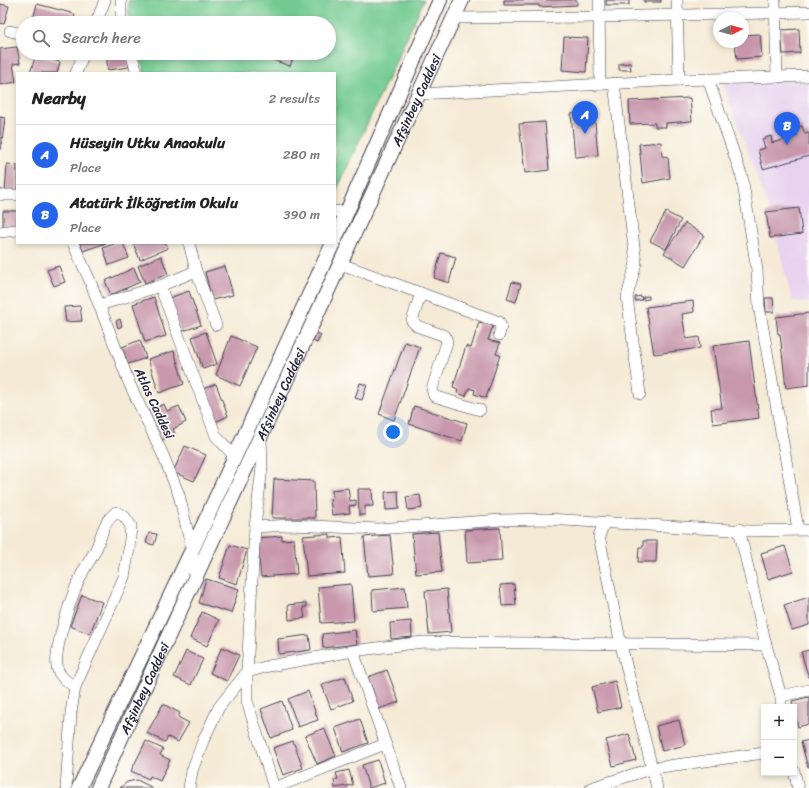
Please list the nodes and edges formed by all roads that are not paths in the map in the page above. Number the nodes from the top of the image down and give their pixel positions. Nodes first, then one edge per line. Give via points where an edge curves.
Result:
1 (105, 0) edge
2 (121, 0) edge
3 (440, 0) edge
4 (462, 0) edge
5 (599, 0) edge
6 (677, 0) edge
7 (775, 0) edge
8 (809, 12) edge
9 (775, 13) junction
10 (678, 14) junction
11 (99, 16) edge
12 (121, 16) edge
13 (599, 17) junction
14 (454, 18) junction
15 (10, 31) dead end
16 (16, 32) edge
17 (81, 60) edge
18 (132, 60) edge
19 (76, 72) edge
20 (137, 72) edge
21 (809, 76) edge
22 (777, 77) junction
23 (708, 79) junction
24 (679, 80) junction
25 (614, 83) junction
26 (600, 84) junction
27 (419, 94) junction
28 (0, 195) edge
29 (16, 195) edge
30 (340, 212) edge
31 (16, 230) edge
32 (0, 232) edge
33 (336, 234) edge
34 (73, 244) edge
35 (189, 244) edge
36 (333, 244) edge
37 (341, 264) junction
38 (196, 271) junction
39 (160, 286) junction
40 (421, 294) junction
41 (100, 305) junction
42 (216, 325) dead end
43 (499, 335) dead end
44 (640, 394) dead end
45 (480, 410) dead end
46 (261, 438) junction
47 (235, 457) junction
48 (604, 523) junction
49 (255, 527) junction
50 (738, 529) junction
51 (803, 529) edge
52 (192, 550) junction
53 (195, 580) junction
54 (621, 645) junction
55 (766, 645) junction
56 (352, 651) junction
57 (246, 672) junction
58 (74, 687) junction
59 (809, 690) edge
60 (781, 696) junction
61 (781, 704) edge
62 (386, 744) junction
63 (761, 753) edge
64 (653, 768) junction
65 (795, 776) edge
66 (66, 788) edge
67 (79, 788) edge
68 (98, 788) edge
69 (189, 788) edge
70 (274, 788) edge
71 (401, 788) edge
72 (591, 788) edge
73 (657, 788) edge
74 (798, 788) edge

1 - 11 street
2 - 12 street
3 - 30 main road, Afşinbey Caddesi
4 - 14 main road, Afşinbey Caddesi
5 - 13 street
6 - 10 street
7 - 9 street
8 - 9 street
9 - 10 street
9 - 22 street
10 - 13 street
10 - 24 street
13 - 14 street
13 - 26 street
14 - 27 main road, Afşinbey Caddesi
15 - 16 street
17 - 19 street
18 - 20 street
21 - 22 street
22 - 23 street
23 - 24 street
23 - 51 street via 742,177 757,270 759,306
24 - 25 street
25 - 26 street
25 - 44 street via 636,263 627,296
26 - 27 street
27 - 37 main road, Afşinbey Caddesi
28 - 29 street
30 - 33 main road, Afşinbey Caddesi
31 - 32 street
34 - 41 street, Atlas Caddesi
35 - 38 street
36 - 47 main road, Afşinbey Caddesi
37 - 40 street
37 - 46 main road, Afşinbey Caddesi
38 - 39 street
38 - 42 street
39 - 41 street
39 - 47 street via 216,436
40 - 43 street via 500,322
40 - 45 street via 412,321 417,326 445,336 447,342 432,389 434,396
41 - 52 street, Atlas Caddesi via 130,385 179,495
46 - 49 street via 262,467
46 - 53 main road, Afşinbey Caddesi
47 - 52 main road, Afşinbey Caddesi
48 - 49 street via 547,519 378,529
48 - 50 street
48 - 54 street via 599,536
49 - 57 street
50 - 51 street
50 - 55 street
52 - 53 street, Atlas Caddesi
52 - 67 main road, Afşinbey Caddesi
53 - 68 main road, Afşinbey Caddesi
54 - 55 street
54 - 56 street via 423,642
54 - 64 street
55 - 60 street
56 - 57 street
56 - 62 street
57 - 69 street via 220,707 196,759
57 - 70 street via 247,701
58 - 58 street via 62,677 57,667 65,617 80,577 96,549 107,520 116,512 124,516 131,526 124,577
58 - 66 street
59 - 60 street
60 - 61 street
62 - 70 street
62 - 71 street
63 - 64 street
64 - 72 street
64 - 73 street
65 - 74 street

